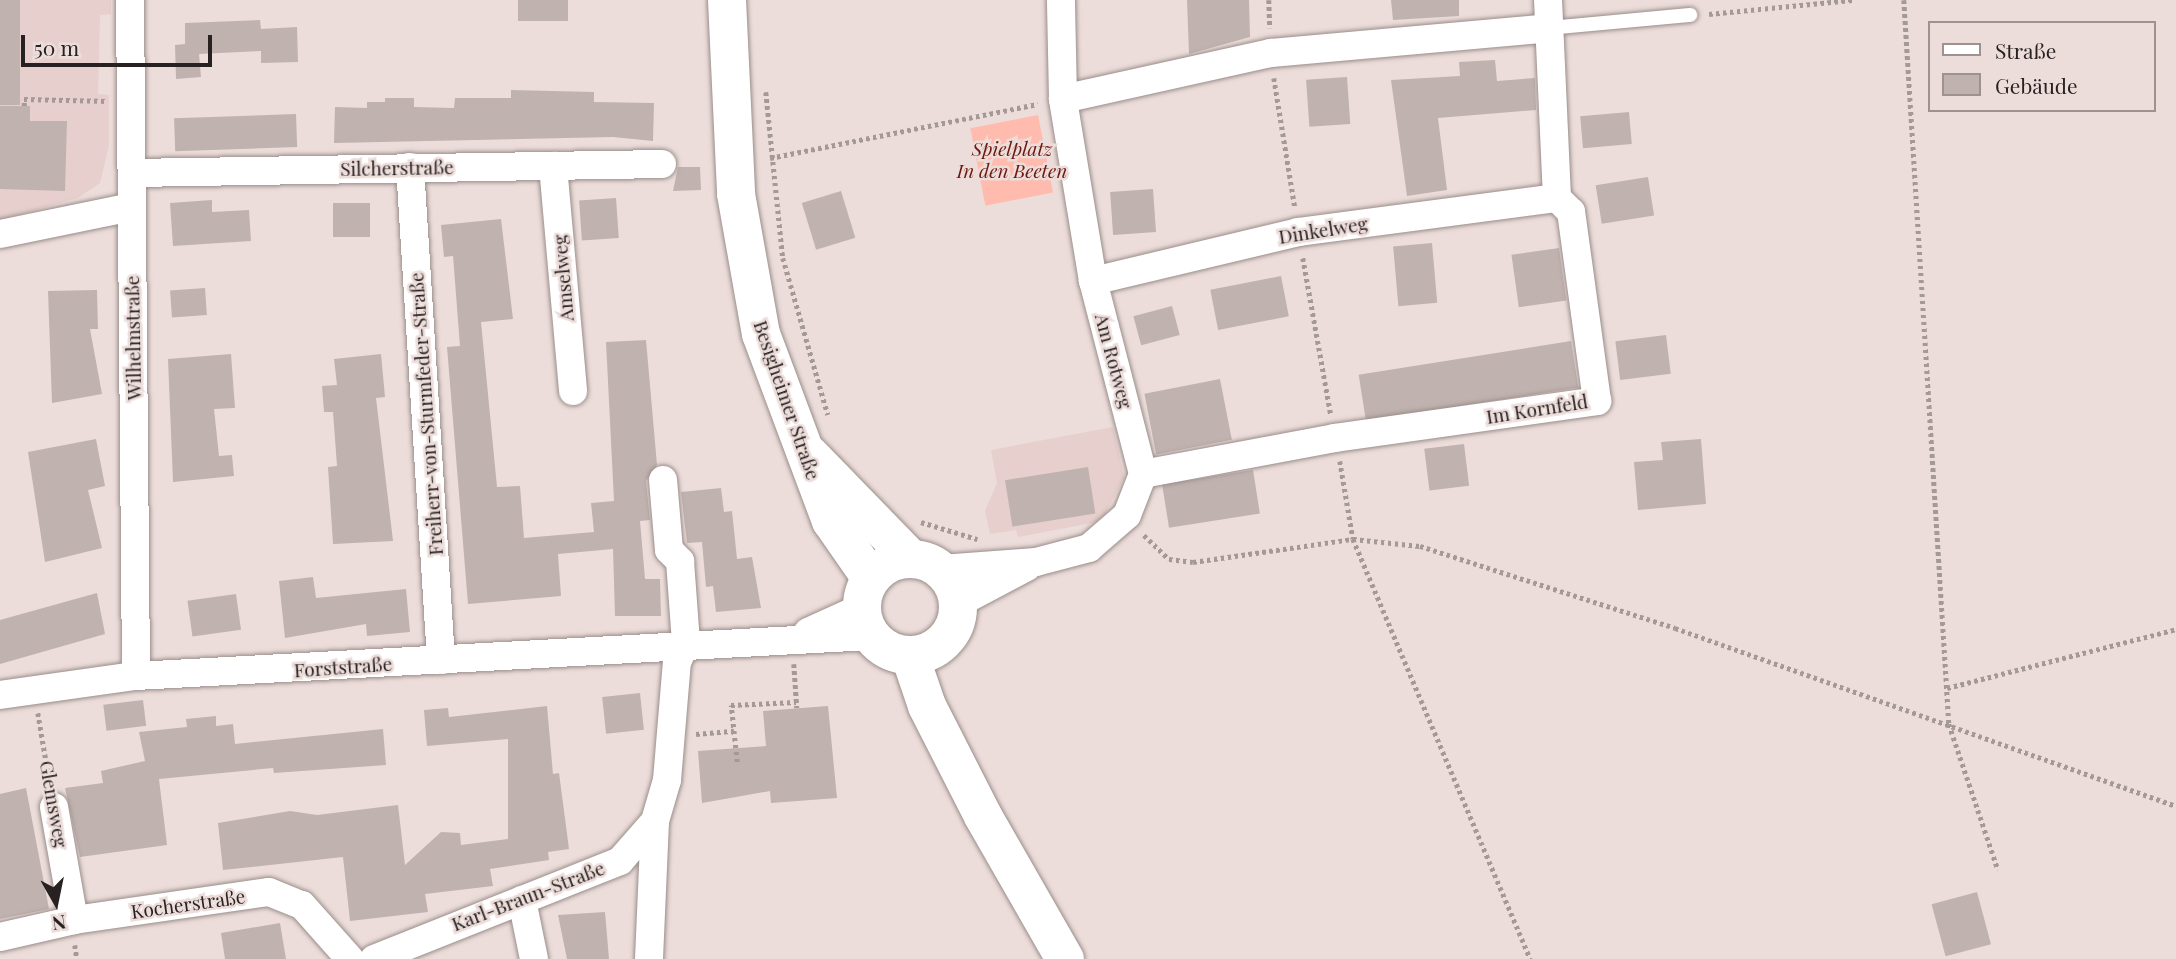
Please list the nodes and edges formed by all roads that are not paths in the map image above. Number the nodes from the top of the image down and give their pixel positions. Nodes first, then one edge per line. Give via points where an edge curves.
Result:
1 (130, 0) edge
2 (727, 0) edge
3 (1061, 0) edge
4 (1548, 0) edge
5 (1690, 15) road end
6 (1549, 28) junction
7 (1063, 99) junction
8 (662, 164) dead end
9 (553, 166) junction
10 (410, 167) junction
11 (132, 173) junction
12 (1557, 198) junction
13 (131, 207) junction
14 (0, 234) edge
15 (1093, 281) junction
16 (573, 391) dead end
17 (806, 452) junction
18 (1143, 474) junction
19 (663, 480) dead end
20 (1036, 562) junction
21 (925, 563) junction
22 (959, 604) junction
23 (867, 607) junction
24 (686, 643) junction
25 (925, 651) junction
26 (441, 660) junction
27 (136, 676) junction
28 (0, 695) edge
29 (54, 807) road end
30 (655, 821) junction
31 (522, 900) junction
32 (74, 920) junction
33 (0, 937) edge
34 (351, 959) edge
35 (374, 959) edge
36 (534, 959) edge
37 (649, 959) edge
38 (1065, 959) edge

1 - 11 street, Wilhelmstraße
2 - 17 main road, Besigheimer Straße via 736,194 761,334
3 - 7 street, Am Rotweg
4 - 6 street, Im Kornfeld
5 - 6 lane
6 - 7 street via 1271,53
6 - 12 street, Im Kornfeld
7 - 15 street, Am Rotweg
8 - 9 street, Silcherstraße
9 - 10 street, Silcherstraße
9 - 16 street, Amselweg
10 - 11 street, Silcherstraße
10 - 26 street, Freiherr-von-Sturmfeder-Straße
11 - 13 street, Wilhelmstraße
12 - 15 street, Dinkelweg via 1298,232
12 - 18 street, Im Kornfeld via 1572,212 1597,401 1335,438
13 - 14 street
13 - 27 street, Wilhelmstraße
15 - 18 street, Am Rotweg
17 - 21 main road
17 - 23 main road, Besigheimer Straße
18 - 20 street via 1127,515 1089,548
19 - 24 street via 669,550 680,561
20 - 21 street
20 - 22 street
21 - 22 main road
21 - 23 main road via 888,563
22 - 25 main road via 954,627
23 - 24 street, Forststraße via 793,639
23 - 25 main road, Besigheimer Straße via 888,650
24 - 26 street, Forststraße
24 - 30 street, Karl-Braun-Straße via 677,662 667,780
25 - 38 main road via 951,754
26 - 27 street, Forststraße
27 - 28 street, Forststraße
29 - 32 street, Glemsweg
30 - 31 street, Karl-Braun-Straße via 620,861
30 - 37 street
31 - 35 street, Karl-Braun-Straße
31 - 36 street
32 - 33 street, Kocherstraße
32 - 34 street, Kocherstraße via 270,892 302,905

